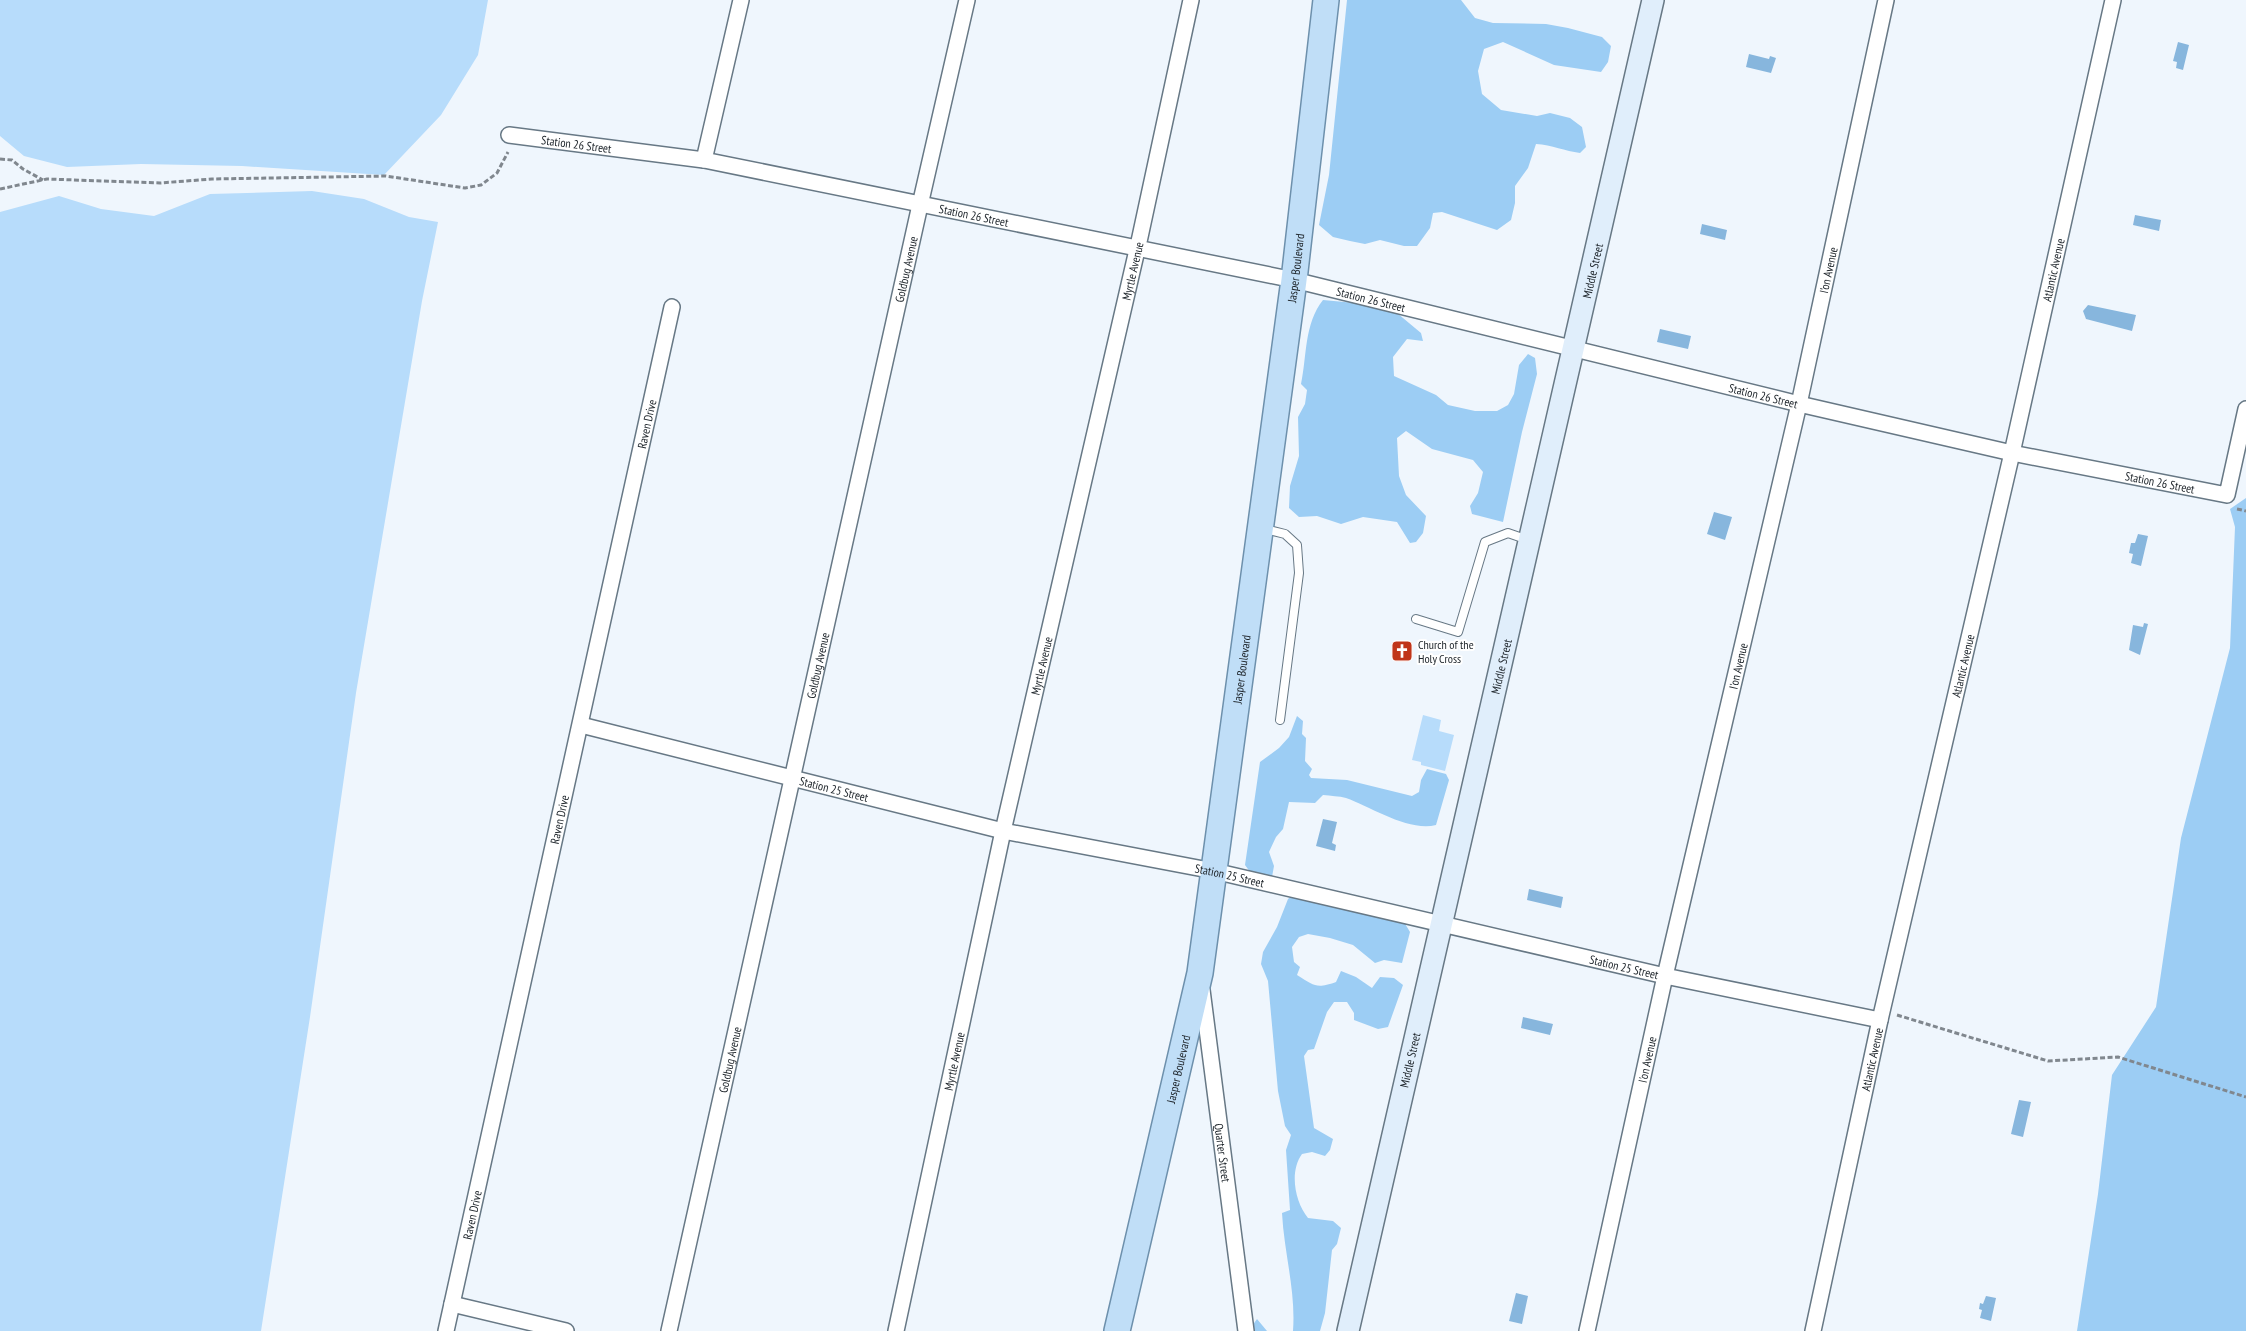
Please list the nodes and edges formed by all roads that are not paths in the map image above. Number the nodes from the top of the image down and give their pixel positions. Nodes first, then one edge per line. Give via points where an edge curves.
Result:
1 (741, 0) edge
2 (967, 0) edge
3 (1191, 0) edge
4 (1326, 0) edge
5 (1653, 0) edge
6 (1886, 0) edge
7 (2113, 0) edge
8 (514, 135) road end
9 (704, 160) junction
10 (920, 205) junction
11 (1137, 250) junction
12 (1294, 280) junction
13 (672, 307) dead end
14 (1575, 351) junction
15 (1799, 404) junction
16 (2246, 409) edge
17 (2012, 453) junction
18 (1260, 528) junction
19 (1530, 541) junction
20 (1416, 619) dead end
21 (1280, 720) dead end
22 (581, 725) junction
23 (791, 779) junction
24 (1003, 832) junction
25 (1214, 871) junction
26 (1440, 924) junction
27 (1200, 973) junction
28 (1665, 976) junction
29 (1881, 1015) junction
30 (452, 1304) junction
31 (446, 1331) edge
32 (566, 1331) edge
33 (669, 1331) edge
34 (896, 1331) edge
35 (1117, 1331) edge
36 (1246, 1331) edge
37 (1348, 1331) edge
38 (1588, 1331) edge
39 (1813, 1331) edge

1 - 9 street
2 - 10 street, Goldbug Avenue
3 - 11 street, Myrtle Avenue
4 - 12 main road, Jasper Boulevard
5 - 14 street, Middle Street
6 - 15 street, I'on Avenue
7 - 17 street, Atlantic Avenue
8 - 9 street, Station 26 Street
9 - 10 street, Station 26 Street
10 - 11 street, Station 26 Street
10 - 23 street, Goldbug Avenue
11 - 12 street, Station 26 Street
11 - 24 street, Myrtle Avenue
12 - 14 street, Station 26 Street
12 - 18 main road, Jasper Boulevard
13 - 22 street, Raven Drive
14 - 15 street, Station 26 Street
14 - 19 street, Middle Street
15 - 17 street, Station 26 Street
15 - 28 street, I'on Avenue
16 - 17 street, Station 26 Street via 2226,495
17 - 29 street, Atlantic Avenue
18 - 21 lane via 1285,534 1297,545 1300,573
18 - 25 main road, Jasper Boulevard
19 - 20 lane via 1508,533 1485,542 1458,632
19 - 26 street, Middle Street
22 - 23 street, Station 25 Street
22 - 30 street, Raven Drive
23 - 24 street, Station 25 Street
23 - 33 street, Goldbug Avenue
24 - 25 street, Station 25 Street
24 - 34 street, Myrtle Avenue
25 - 26 street, Station 25 Street
25 - 27 main road, Jasper Boulevard
26 - 28 street, Station 25 Street
26 - 37 street, Middle Street
27 - 35 main road, Jasper Boulevard
27 - 36 street, Quarter Street
28 - 29 street, Station 25 Street
28 - 38 street, I'on Avenue
29 - 39 street, Atlantic Avenue
30 - 31 street, Raven Drive
30 - 32 street

